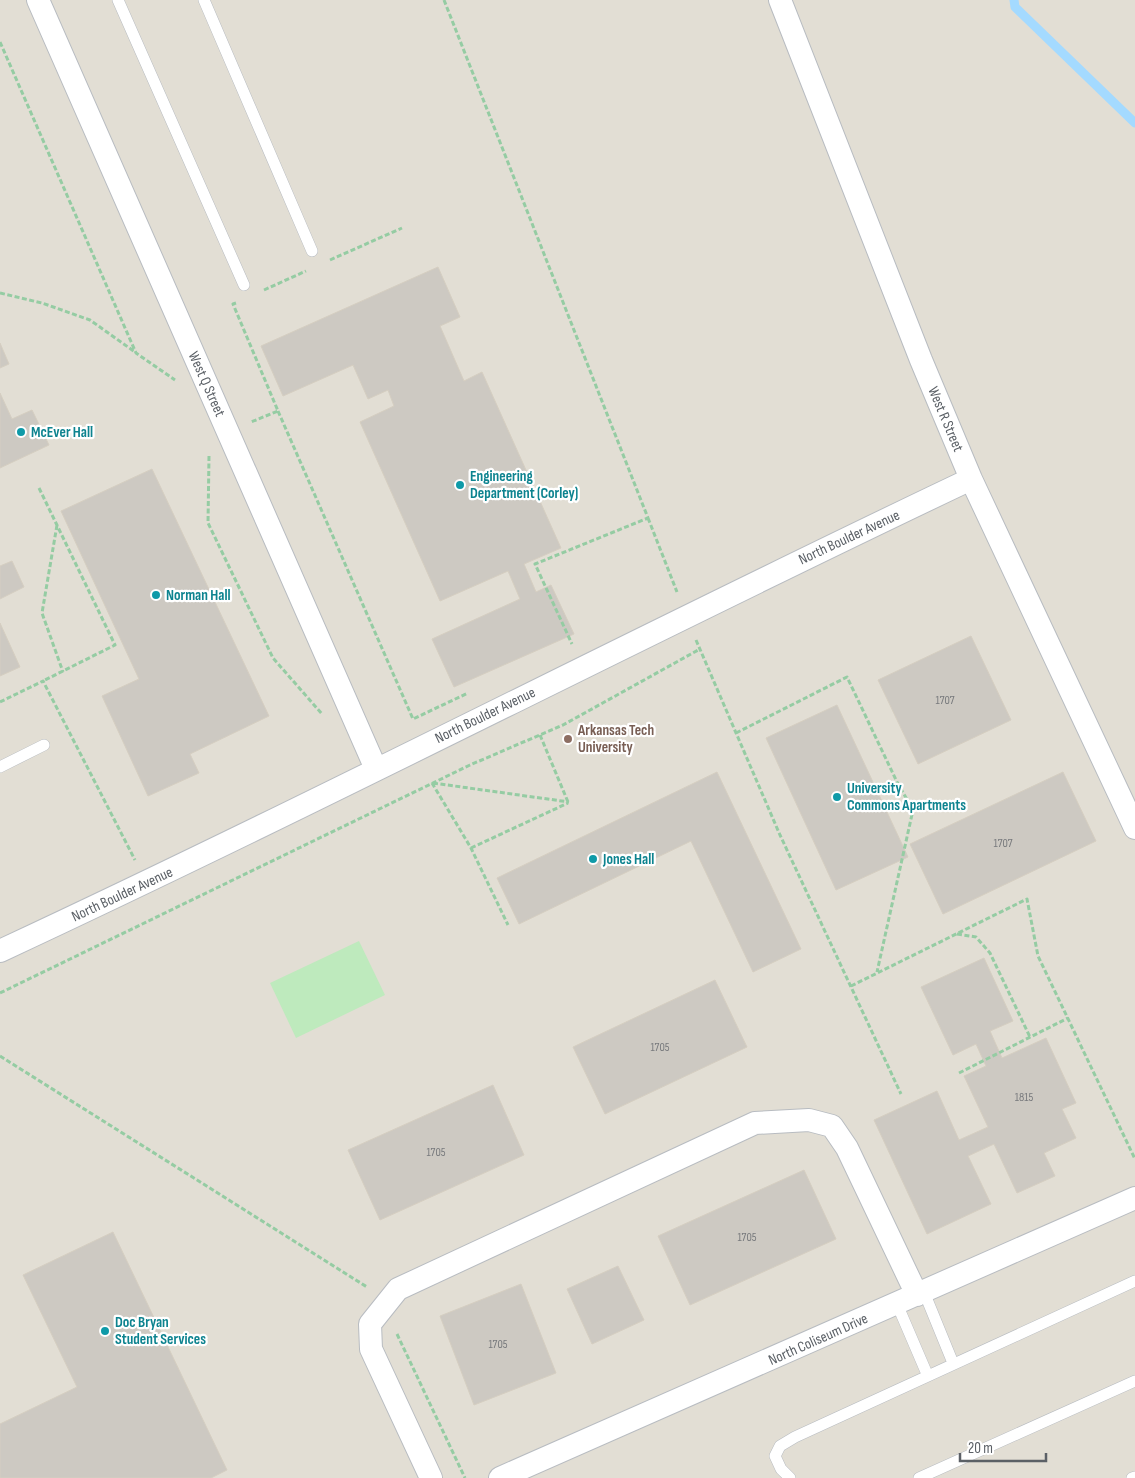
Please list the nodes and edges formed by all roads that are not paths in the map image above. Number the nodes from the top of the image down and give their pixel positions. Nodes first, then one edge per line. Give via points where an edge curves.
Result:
1 (38, 0) edge
2 (118, 0) edge
3 (204, 0) edge
4 (780, 0) edge
5 (312, 251) dead end
6 (244, 285) dead end
7 (971, 479) junction
8 (44, 745) dead end
9 (0, 767) edge
10 (376, 769) junction
11 (1135, 828) edge
12 (0, 951) edge
13 (1135, 1198) edge
14 (1135, 1281) edge
15 (913, 1297) junction
16 (953, 1363) junction
17 (928, 1374) junction
18 (1135, 1381) edge
19 (431, 1478) edge
20 (500, 1478) edge
21 (790, 1478) edge
22 (919, 1478) edge

1 - 10 street, West Q Street
2 - 6 lane
3 - 5 lane
4 - 7 street, West R Street
7 - 10 street, North Boulder Avenue
7 - 11 street, West R Street
8 - 9 lane
10 - 12 street, North Boulder Avenue
13 - 15 street, North Coliseum Drive
14 - 16 lane
15 - 16 lane
15 - 17 lane
15 - 19 street via 847,1148 832,1126 809,1120 755,1123 398,1289 370,1324 371,1349
15 - 20 street, North Coliseum Drive
16 - 17 lane
17 - 21 lane via 780,1446 775,1456 780,1468
18 - 22 lane

